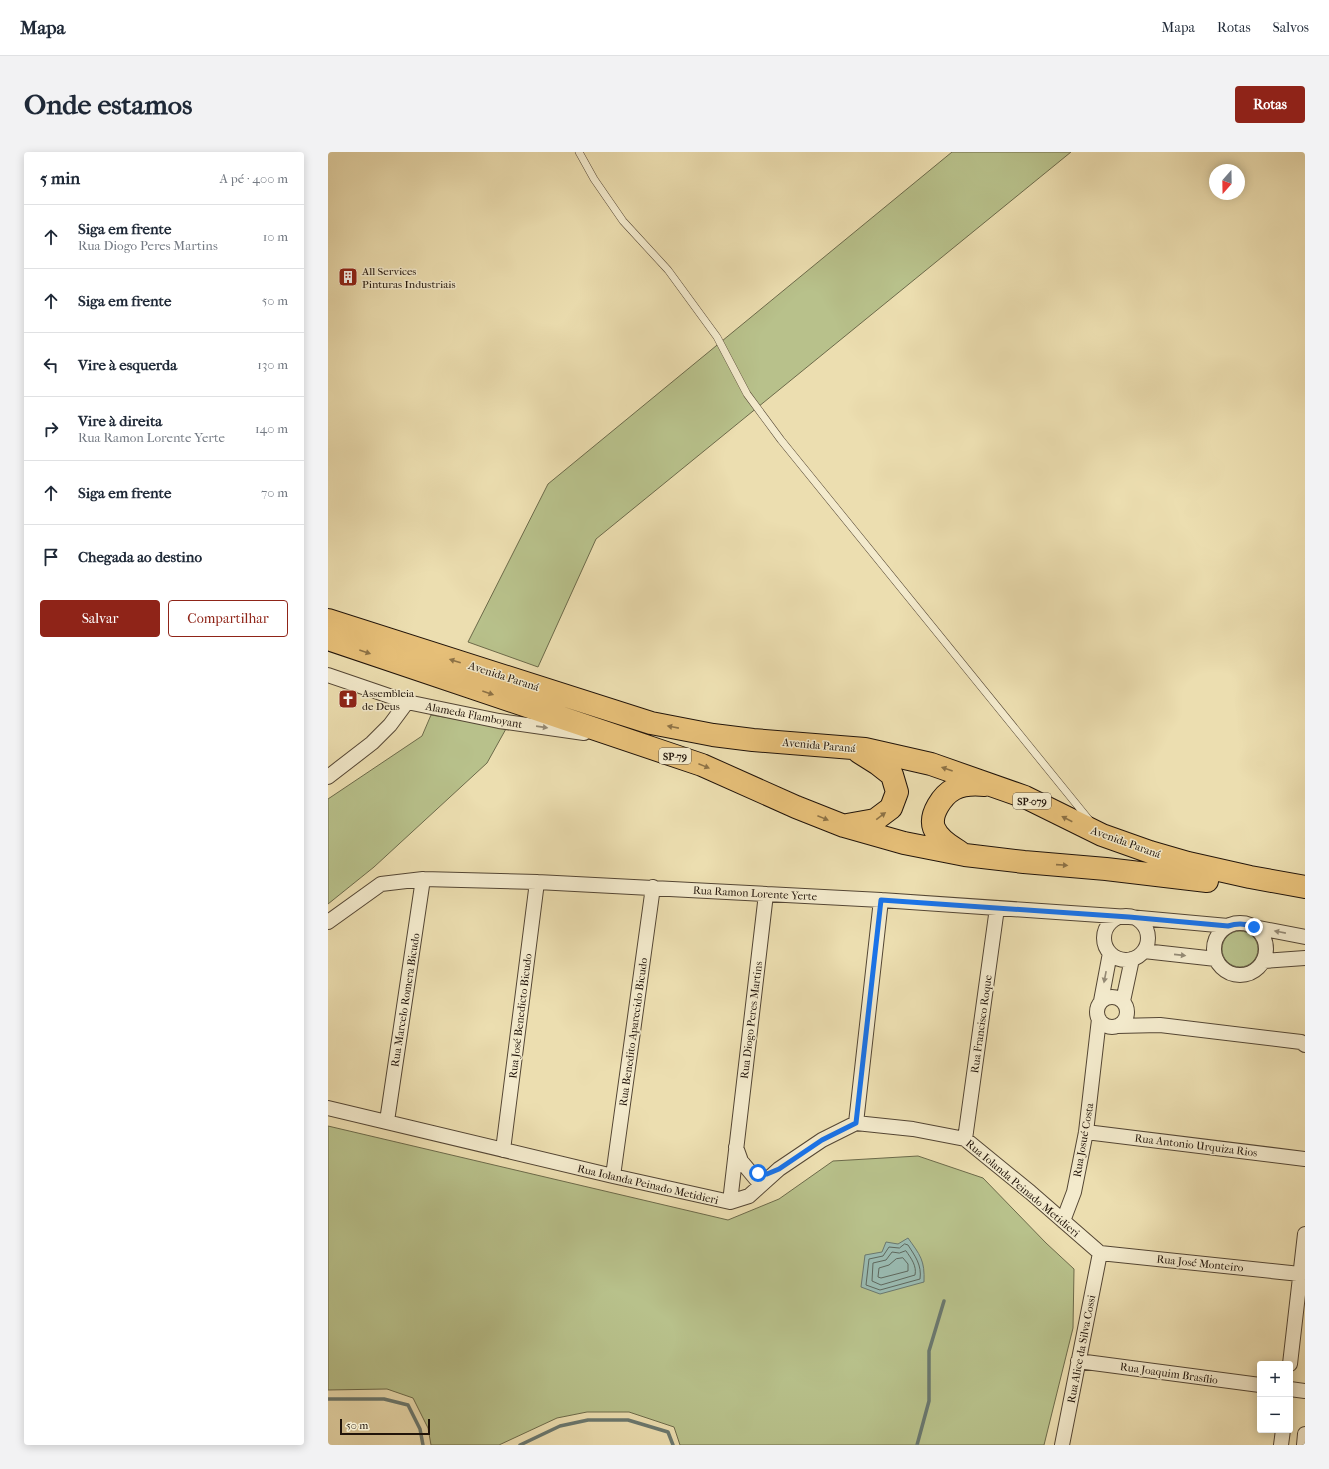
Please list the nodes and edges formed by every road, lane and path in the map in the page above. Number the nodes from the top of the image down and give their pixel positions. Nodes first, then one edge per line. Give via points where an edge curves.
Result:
1 (579, 152) edge
2 (328, 620) edge
3 (328, 639) edge
4 (328, 675) edge
5 (407, 702) junction
6 (623, 738) junction
7 (851, 748) junction
8 (328, 777) edge
9 (992, 785) junction
10 (844, 826) junction
11 (1102, 835) junction
12 (965, 856) junction
13 (423, 879) junction
14 (537, 882) junction
15 (652, 887) junction
16 (1305, 887) edge
17 (766, 894) junction
18 (881, 900) junction
19 (1305, 900) edge
20 (997, 908) junction
21 (1129, 917) junction
22 (328, 922) edge
23 (1228, 926) junction
24 (1254, 927) junction
25 (1305, 937) edge
26 (1144, 951) junction
27 (1110, 953) junction
28 (1305, 958) edge
29 (1132, 959) junction
30 (1216, 959) junction
31 (1264, 961) junction
32 (1101, 1001) junction
33 (1125, 1006) junction
34 (1099, 1019) junction
35 (1160, 1025) junction
36 (1114, 1026) junction
37 (1305, 1045) edge
38 (1095, 1057) junction
39 (328, 1108) edge
40 (387, 1121) junction
41 (856, 1123) junction
42 (1086, 1132) junction
43 (965, 1139) junction
44 (736, 1147) junction
45 (503, 1150) junction
46 (1305, 1159) edge
47 (779, 1169) junction
48 (749, 1171) junction
49 (613, 1176) junction
50 (761, 1185) junction
51 (730, 1202) junction
52 (1063, 1221) junction
53 (1305, 1234) edge
54 (1100, 1253) junction
55 (1300, 1274) junction
56 (1078, 1361) junction
57 (1290, 1361) edge
58 (1257, 1386) edge
59 (1293, 1389) edge
60 (1305, 1391) edge
61 (1283, 1433) edge
62 (1305, 1434) edge
63 (1062, 1445) edge
64 (1281, 1445) edge
65 (1304, 1445) edge

1 - 11 lane via 594,179 624,220 668,270 717,337 747,394 781,440
7 -> 2 main road, Avenida Paraná / SP-079 via 753,740 651,723
3 -> 6 main road, Avenida Paraná / SP-79
4 - 5 street, Alameda Flamboyant
5 -> 6 street, Alameda Flamboyant via 499,721
5 - 8 street via 390,725 372,743
6 -> 10 main road, Avenida Paraná / SP-79 via 702,765
9 -> 7 main road, Avenida Paraná / SP-079 via 931,764
10 -> 7 main road via 875,820 891,808 897,792 892,775
11 -> 9 main road, Avenida Paraná / SP-079 via 1025,797
9 - 12 main road via 972,784 955,788 942,798 935,812 934,827 942,839
10 - 12 main road, Avenida Paraná / SP-79 via 904,843
11 - 16 main road, Avenida Paraná / SP-079 via 1188,863
12 -> 19 main road, Avenida Paraná / SP-79 via 1190,878
13 - 14 street, Rua Ramon Lorente Yerte
13 - 22 street, Rua Ramon Lorente Yerte via 381,884
13 - 40 street, Rua Marcelo Romera Bicudo
14 - 15 street, Rua Ramon Lorente Yerte
14 - 45 street, Rua José Benedicto Bicudo
15 - 17 street, Rua Ramon Lorente Yerte
15 - 49 street, Rua Benedito Aparecido Bicudo
17 - 18 street, Rua Ramon Lorente Yerte
17 - 44 street, Rua Diogo Peres Martins
18 - 20 street, Rua Ramon Lorente Yerte
18 - 41 street
20 - 21 street, Rua Ramon Lorente Yerte
20 - 43 street, Rua Francisco Roque
21 - 23 street, Rua Ramon Lorente Yerte
21 - 26 street via 1142,923 1146,930 1148,937
21 - 27 street via 1118,918 1108,925 1104,939
23 - 24 street via 1237,923
23 - 30 street via 1217,936 1214,951
25 -> 24 street
24 - 31 street via 1264,939
26 - 29 street
26 -> 30 street
27 - 29 street via 1120,959
27 -> 32 street
28 - 31 street
29 - 33 street
30 - 31 street via 1227,971 1243,975 1251,973
32 - 33 street via 1114,996
32 - 34 street via 1097,1010
33 - 35 street
33 - 36 street via 1125,1020
34 - 36 street via 1106,1025
34 - 38 street, Rua Josué Costa
35 - 36 street
35 - 37 street via 1301,1042
36 - 38 street, Rua Josué Costa
38 - 42 street, Rua Josué Costa
39 - 40 street, Rua Iolanda Peinado Metidieri
40 - 45 street, Rua Iolanda Peinado Metidieri
41 - 43 street, Rua Iolanda Peinado Metidieri via 913,1129
41 - 47 street, Rua Iolanda Peinado Metidieri via 822,1140
42 - 46 street, Rua Antonio Urquiza Rios
42 - 52 street, Rua Josué Costa via 1074,1192
43 - 52 street, Rua Iolanda Peinado Metidieri
44 - 48 street via 741,1161
44 - 51 street, Rua Diogo Peres Martins
45 - 49 street, Rua Iolanda Peinado Metidieri
47 - 48 street via 767,1174
47 - 50 street, Rua Iolanda Peinado Metidieri
48 - 50 street
49 - 51 street, Rua Iolanda Peinado Metidieri
50 - 51 street, Rua Iolanda Peinado Metidieri via 748,1196
52 - 54 street, Rua Iolanda Peinado Metidieri
53 - 55 street
54 - 55 street, Rua José Monteiro
54 - 56 street, Rua Alice da Silva Cossi
55 - 57 street
56 - 58 street, Rua Joaquim Brasílio
56 - 63 street, Rua Alice da Silva Cossi
59 - 60 street
61 - 64 street
62 - 65 street

